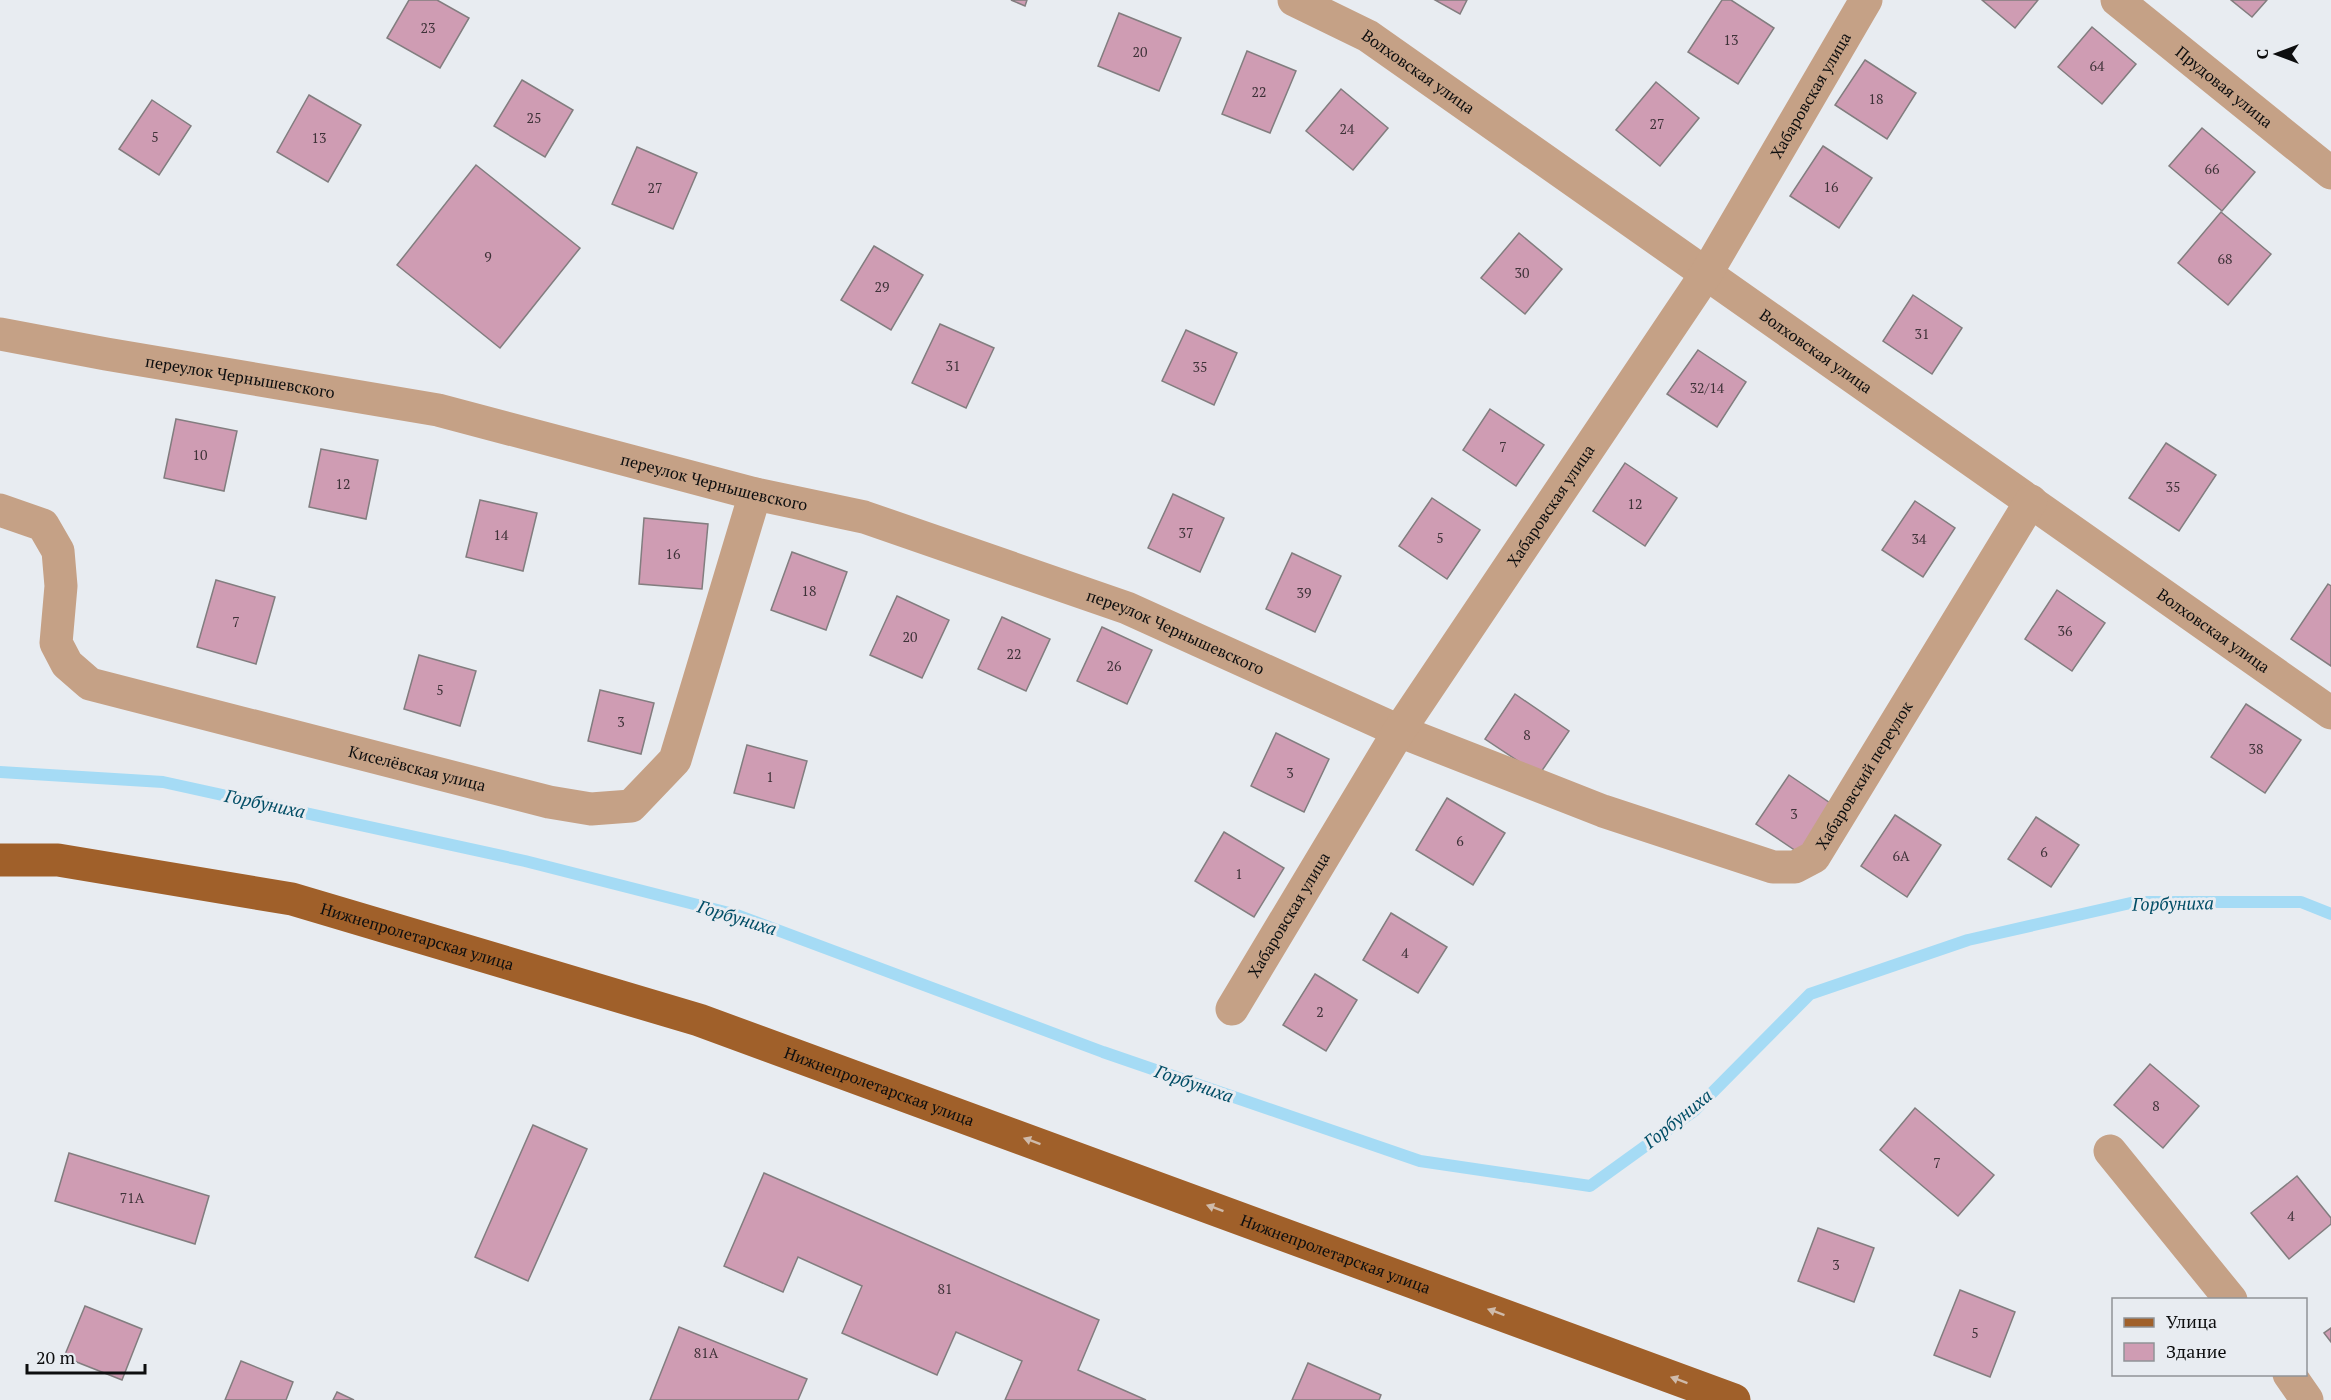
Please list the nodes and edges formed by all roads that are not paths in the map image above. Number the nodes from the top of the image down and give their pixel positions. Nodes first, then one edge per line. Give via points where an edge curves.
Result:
1 (1294, 0) edge
2 (1866, 0) edge
3 (2117, 0) edge
4 (2331, 173) edge
5 (1706, 274) junction
6 (0, 334) edge
7 (755, 494) junction
8 (2031, 501) junction
9 (0, 510) edge
10 (2331, 713) edge
11 (1399, 731) junction
12 (0, 860) edge
13 (1232, 1009) dead end
14 (2110, 1151) dead end
15 (2230, 1298) edge
16 (2290, 1376) edge
17 (1734, 1400) edge
18 (2307, 1400) edge

1 - 5 street, Волховская улица via 1368,36
2 - 5 street, Хабаровская улица
3 - 4 street, Прудовая улица
5 - 8 street, Волховская улица
5 - 11 street, Хабаровская улица
6 - 7 street, переулок Чернышевского via 438,410
7 - 9 street, Киселёвская улица via 675,760 631,806 591,809 538,799 90,684 67,664 56,643 61,586 58,551 43,525
7 - 11 street, переулок Чернышевского via 864,517 1127,608
8 - 10 street, Волховская улица
8 - 11 street, Хабаровский переулок via 1814,857 1795,867 1773,867 1602,811
11 - 13 street, Хабаровская улица
17 -> 12 main road, Нижнепролетарская улица via 699,1020 292,899 58,860
14 - 15 street
16 - 18 street

